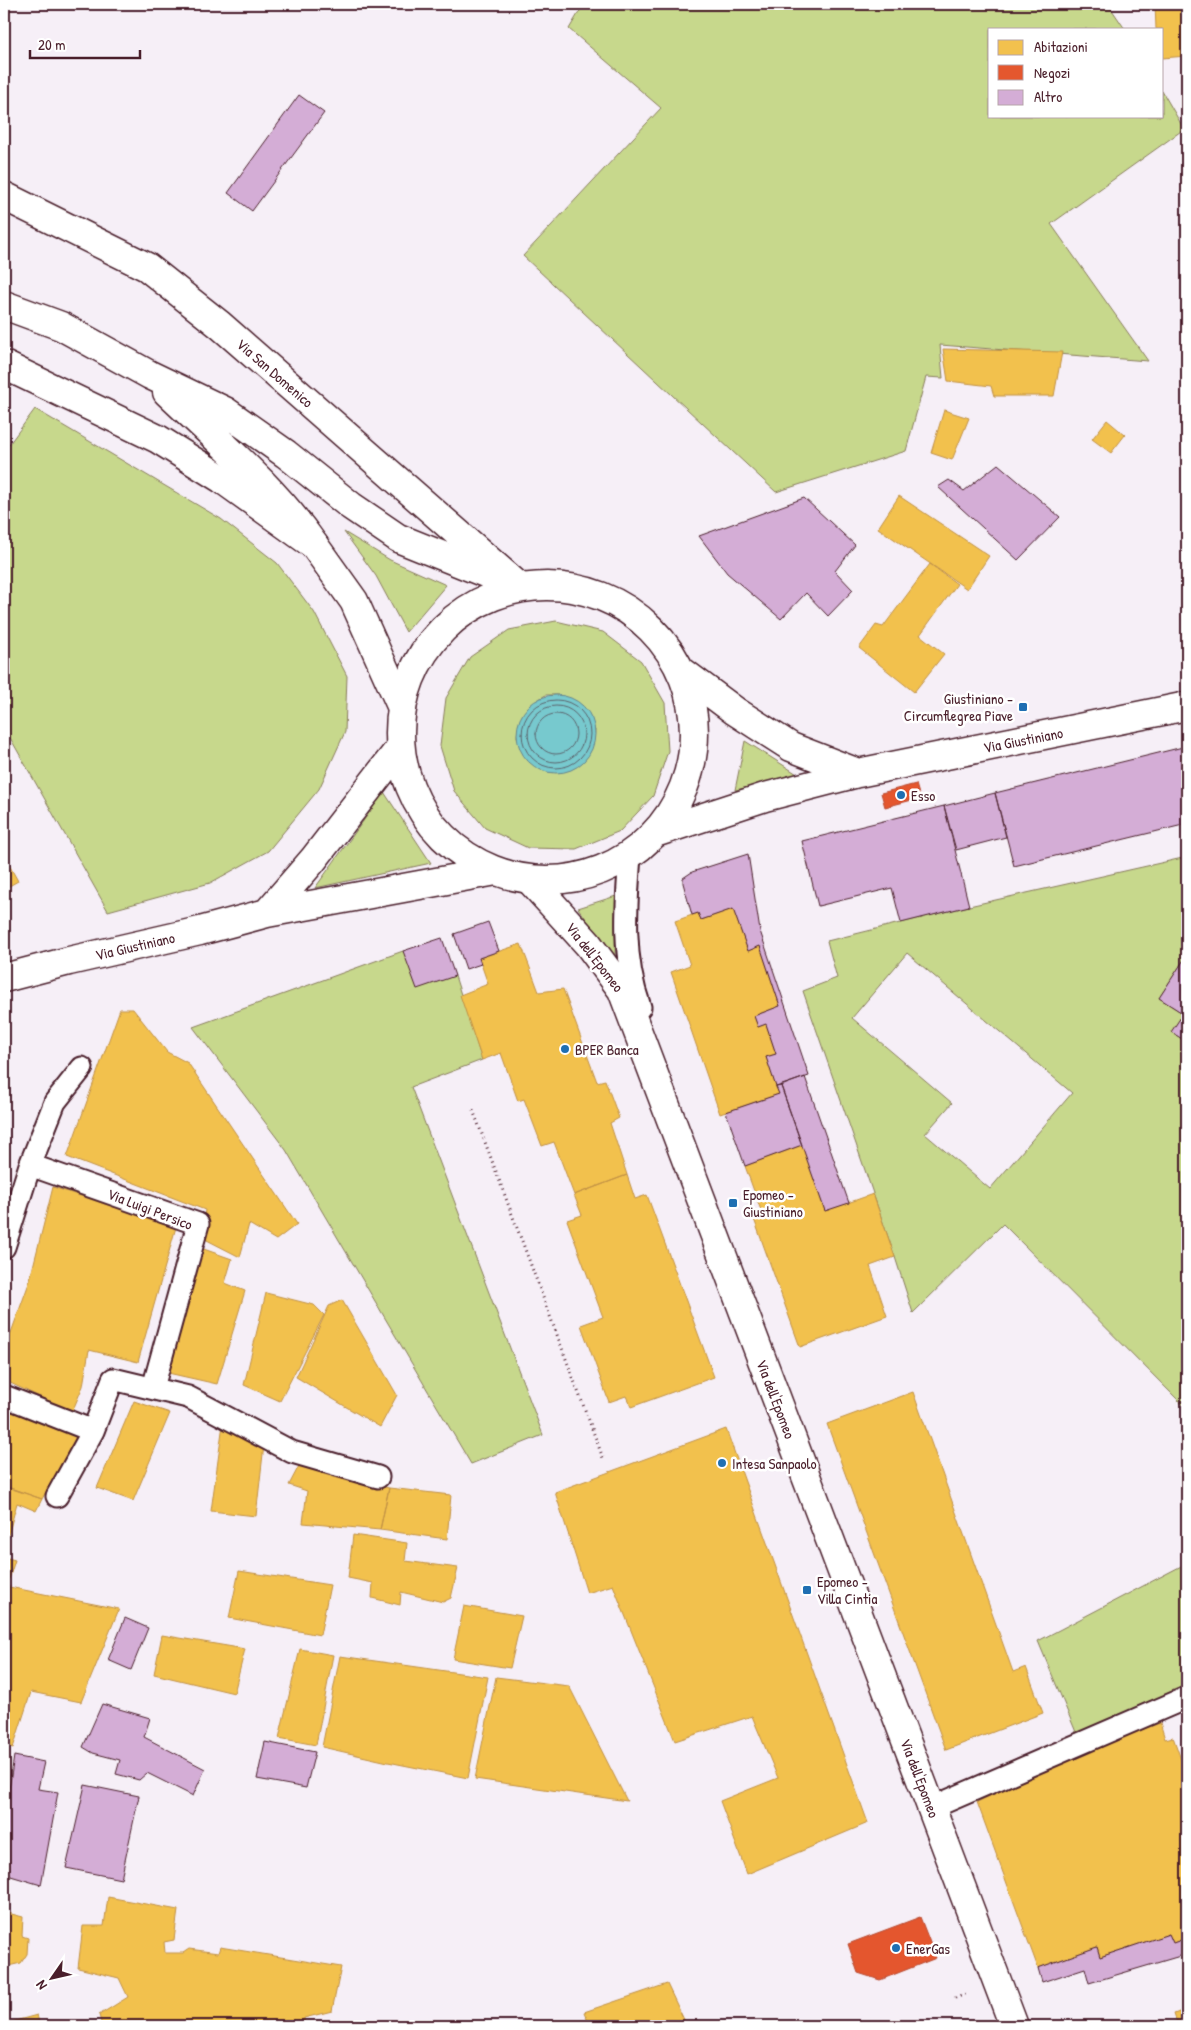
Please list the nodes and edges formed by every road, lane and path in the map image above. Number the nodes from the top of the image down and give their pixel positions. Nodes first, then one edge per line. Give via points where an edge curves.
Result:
1 (4, 196) edge
2 (4, 305) edge
3 (4, 365) edge
4 (150, 375) junction
5 (314, 545) junction
6 (520, 587) junction
7 (680, 670) junction
8 (1187, 706) edge
9 (402, 708) junction
10 (400, 748) junction
11 (858, 773) junction
12 (658, 832) junction
13 (630, 856) junction
14 (496, 871) junction
15 (530, 880) junction
16 (267, 912) junction
17 (4, 978) edge
18 (82, 1068) dead end
19 (473, 1110) dead end
20 (30, 1165) junction
21 (4, 1247) edge
22 (153, 1388) junction
23 (4, 1396) edge
24 (93, 1431) junction
25 (603, 1458) dead end
26 (378, 1477) dead end
27 (57, 1496) dead end
28 (1187, 1702) edge
29 (936, 1806) junction
30 (1014, 2026) edge
31 (1023, 2026) edge

1 - 6 main road, Via San Domenico via 147,267 220,325
2 - 4 main road via 61,326
3 - 5 main road via 158,439 222,479
4 - 5 main road via 263,483
4 - 6 main road via 225,411 398,538
5 - 9 main road via 354,601
6 - 7 main road via 552,585 584,590 614,601 663,642
6 - 9 main road via 487,597 456,616 430,642 412,673
7 - 11 main road via 791,747
7 - 12 main road via 693,710 694,754 681,795
8 - 11 main road, Via Giustiniano
9 - 10 main road
10 - 14 main road via 410,788 431,823 460,852
10 - 16 main road via 313,860
11 - 12 main road, Via Giustiniano via 765,797
12 - 13 main road
13 - 15 main road via 599,872 564,880
13 - 29 lane, Via dell'Epomeo via 626,946 632,987
14 - 15 main road
14 - 16 main road, Via Giustiniano
15 - 29 main road, Via dell'Epomeo via 588,944 622,990
16 - 17 main road, Via Giustiniano
18 - 20 lane via 55,1102
19 - 25 path
20 - 21 lane
20 - 22 lane, Via Luigi Persico via 198,1224
22 - 24 lane via 113,1379
22 - 26 lane via 188,1397 292,1452
23 - 24 lane
24 - 27 lane
28 - 29 lane via 1186,1698
29 - 30 main road, Via dell'Epomeo
29 - 31 lane, Via dell'Epomeo

